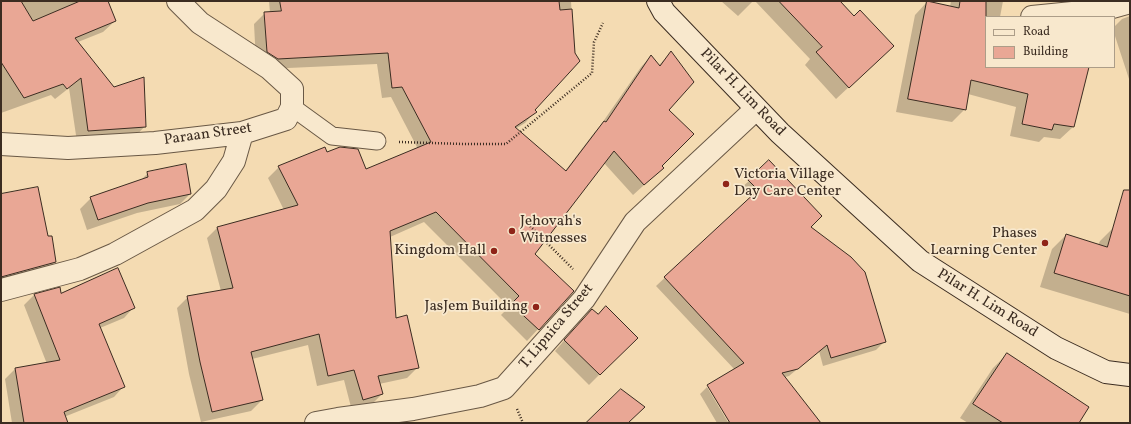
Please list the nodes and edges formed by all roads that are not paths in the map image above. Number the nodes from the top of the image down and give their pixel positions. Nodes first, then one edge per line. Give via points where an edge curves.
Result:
1 (178, 1) edge
2 (658, 1) edge
3 (1130, 2) edge
4 (1042, 16) edge
5 (292, 107) junction
6 (756, 109) junction
7 (242, 133) junction
8 (377, 141) road end
9 (1, 144) edge
10 (1, 290) edge
11 (1130, 375) edge
12 (316, 423) edge

1 - 5 street via 200,23 269,68 292,89
2 - 6 street, Pilar H. Lim Road via 664,12
3 - 4 street via 1102,10
5 - 7 street, Paraan Street via 286,119
5 - 8 lane via 332,136
6 - 11 street, Pilar H. Lim Road via 920,261 1056,348 1106,372
6 - 12 street, T. Lipnica Street via 635,222 584,299 504,388 480,396 413,409
7 - 9 street, Paraan Street via 155,143 68,148
7 - 10 street via 234,161 216,189 195,210 115,254 80,270

